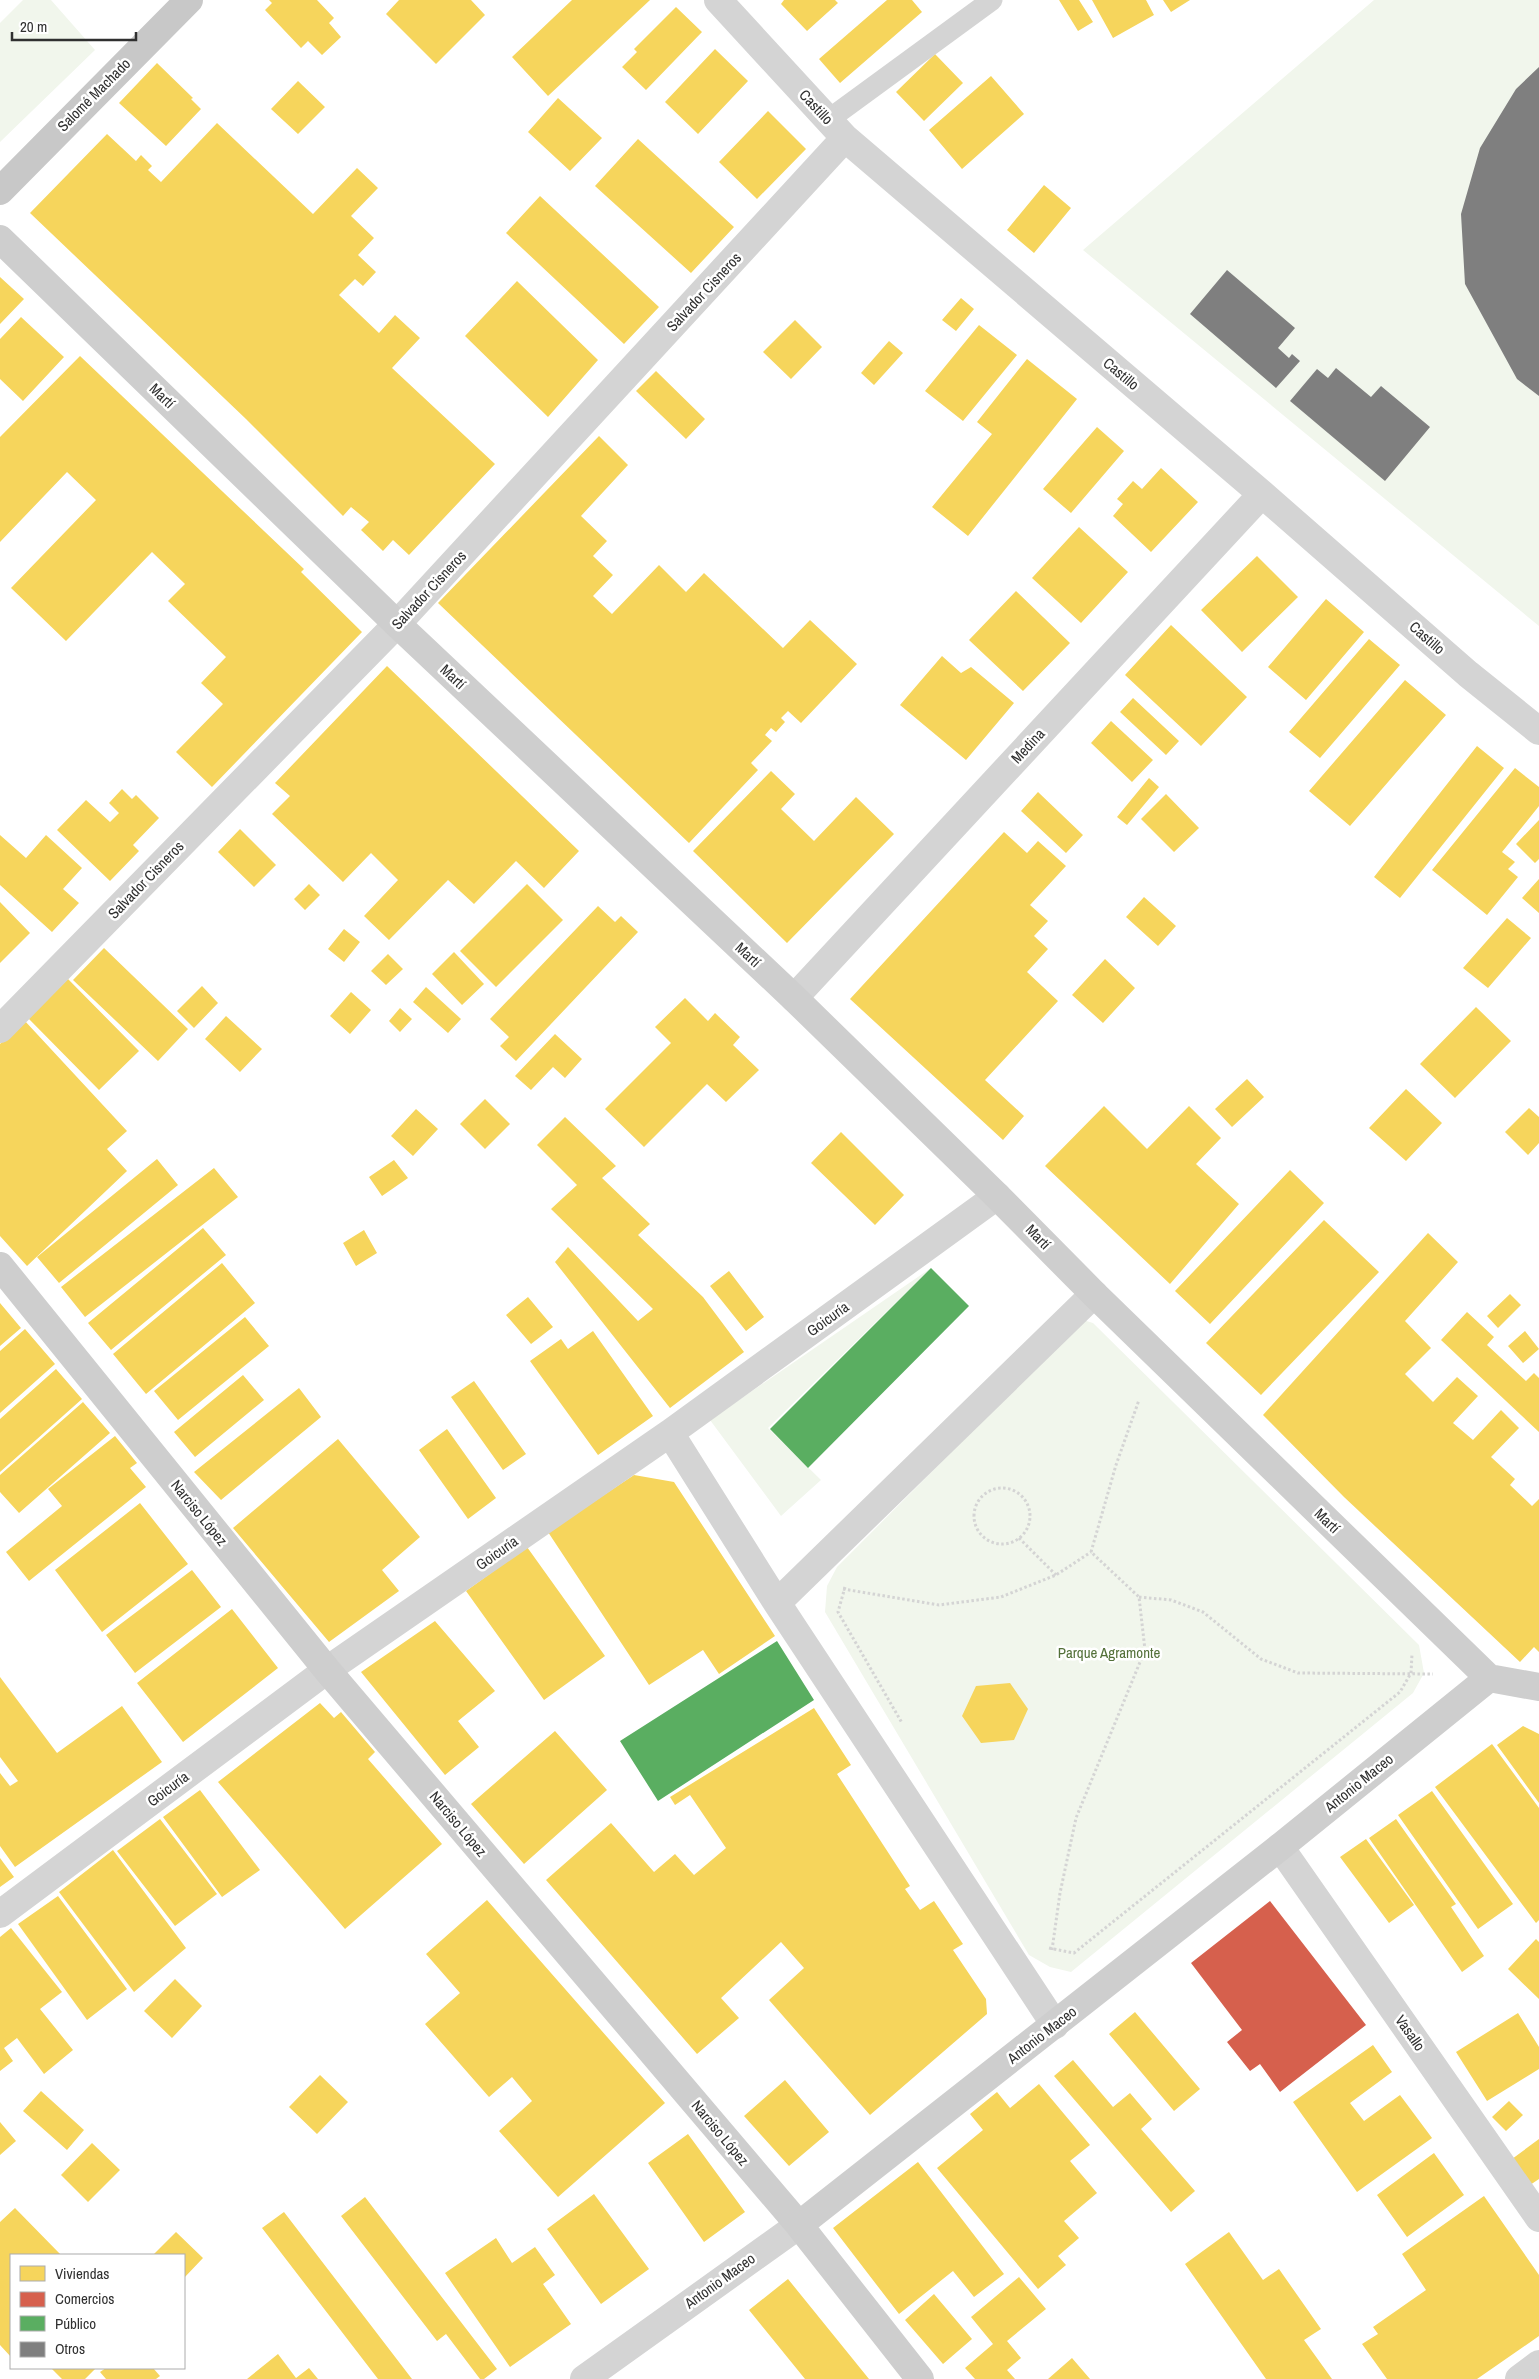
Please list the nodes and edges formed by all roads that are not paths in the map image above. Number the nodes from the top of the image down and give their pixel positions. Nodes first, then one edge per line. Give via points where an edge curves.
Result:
1 (189, 0) edge
2 (718, 0) edge
3 (992, 0) edge
4 (837, 129) junction
5 (0, 191) edge
6 (0, 239) edge
7 (1262, 494) junction
8 (397, 624) junction
9 (1539, 731) edge
10 (794, 998) junction
11 (0, 1029) edge
12 (997, 1196) junction
13 (0, 1266) edge
14 (1094, 1294) junction
15 (670, 1433) junction
16 (777, 1603) junction
17 (327, 1670) junction
18 (1489, 1678) junction
19 (1539, 1687) edge
20 (1280, 1847) junction
21 (0, 1914) edge
22 (1055, 2025) junction
23 (1539, 2218) edge
24 (799, 2225) junction
25 (1539, 2364) edge
26 (584, 2379) edge
27 (920, 2379) edge
28 (1519, 2379) edge

1 - 5 main road, Salomé Machado
2 - 4 street, Castillo
3 - 4 lane, Salvador Cisneros
4 - 7 street, Castillo
4 - 8 street, Salvador Cisneros
6 - 8 street, Martí
7 - 9 street, Castillo via 1468,674
7 - 10 street, Medina
8 - 10 street, Martí
8 - 11 street, Salvador Cisneros
10 - 12 street, Martí
12 - 14 street, Martí
12 - 15 street, Goicuría
13 - 17 street, Narciso López
14 - 16 street
14 - 18 street, Martí
15 - 16 street
15 - 17 street, Goicuría
16 - 22 street
17 - 21 street, Goicuría
17 - 24 street, Narciso López
18 - 19 street
18 - 20 street, Antonio Maceo
20 - 22 street, Antonio Maceo
20 - 23 street, Vasallo
22 - 24 street, Antonio Maceo
24 - 26 street, Antonio Maceo
24 - 27 street, Narciso López
25 - 28 street

